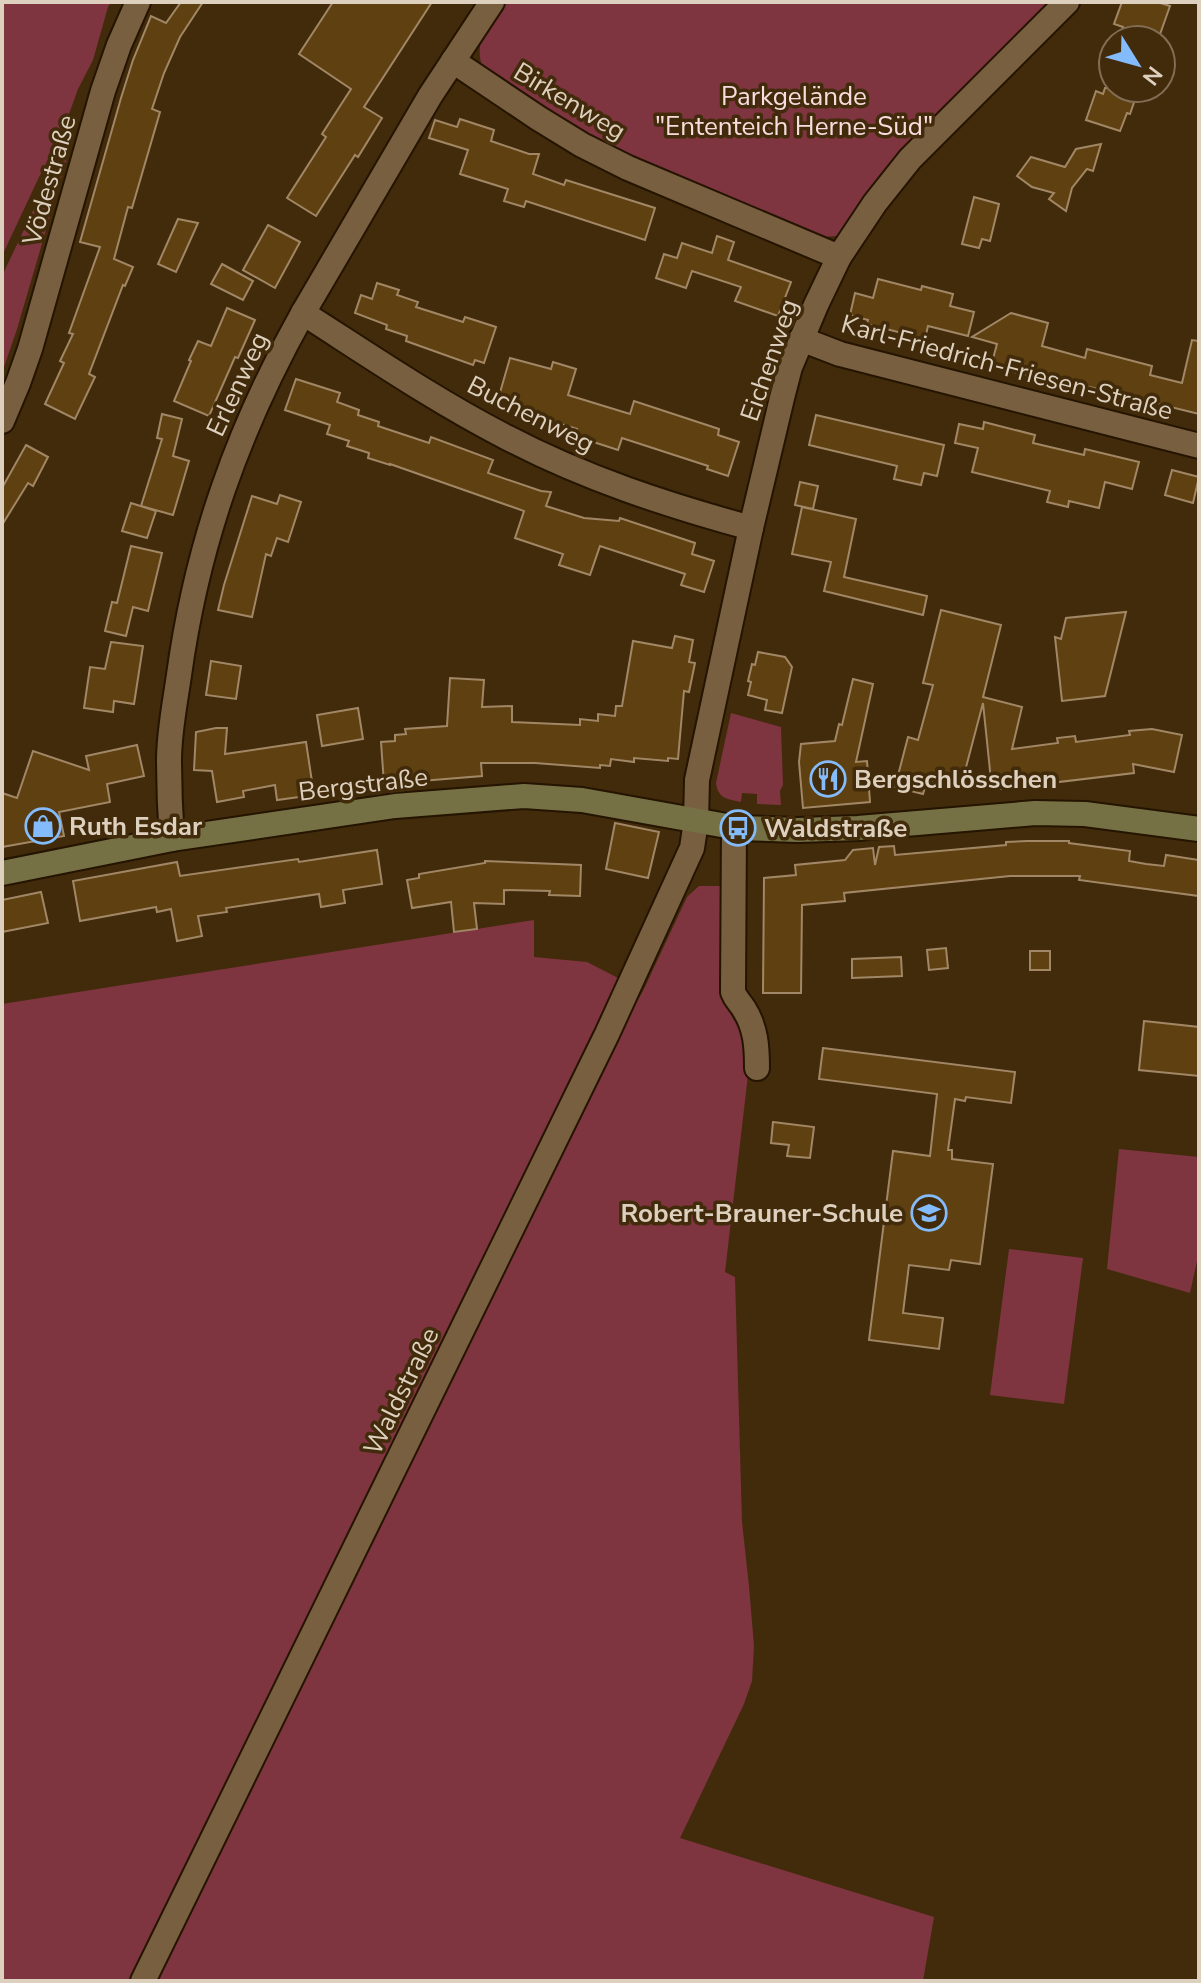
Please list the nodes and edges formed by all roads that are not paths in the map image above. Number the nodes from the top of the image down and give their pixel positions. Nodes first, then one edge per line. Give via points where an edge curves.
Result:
1 (138, 2) edge
2 (492, 2) edge
3 (1067, 2) edge
4 (453, 61) junction
5 (839, 257) junction
6 (303, 313) junction
7 (801, 339) junction
8 (2, 421) edge
9 (1199, 446) edge
10 (751, 528) junction
11 (696, 821) junction
12 (734, 827) junction
13 (1199, 829) edge
14 (172, 839) junction
15 (2, 873) edge
16 (757, 1068) dead end
17 (143, 1981) edge

1 - 8 street, Vödestraße via 103,91 30,349
2 - 4 street, Erlenweg
3 - 5 street, Eichenweg via 910,159
4 - 5 street, Birkenweg via 582,145
4 - 6 street, Erlenweg
5 - 7 street, Eichenweg
6 - 10 street, Buchenweg via 505,437 640,495
6 - 14 street, Erlenweg via 233,459 192,597 169,757
7 - 9 street, Karl-Friedrich-Friesen-Straße via 840,354
7 - 10 street, Eichenweg
10 - 11 street, Eichenweg via 697,780
11 - 12 street, Bergstraße
11 - 14 street, Bergstraße via 582,800 524,796 395,806
11 - 17 street, Waldstraße via 692,848 607,1034
12 - 13 street, Bergstraße via 858,828 1035,813
12 - 16 street via 733,992 757,1039
14 - 15 street, Bergstraße

